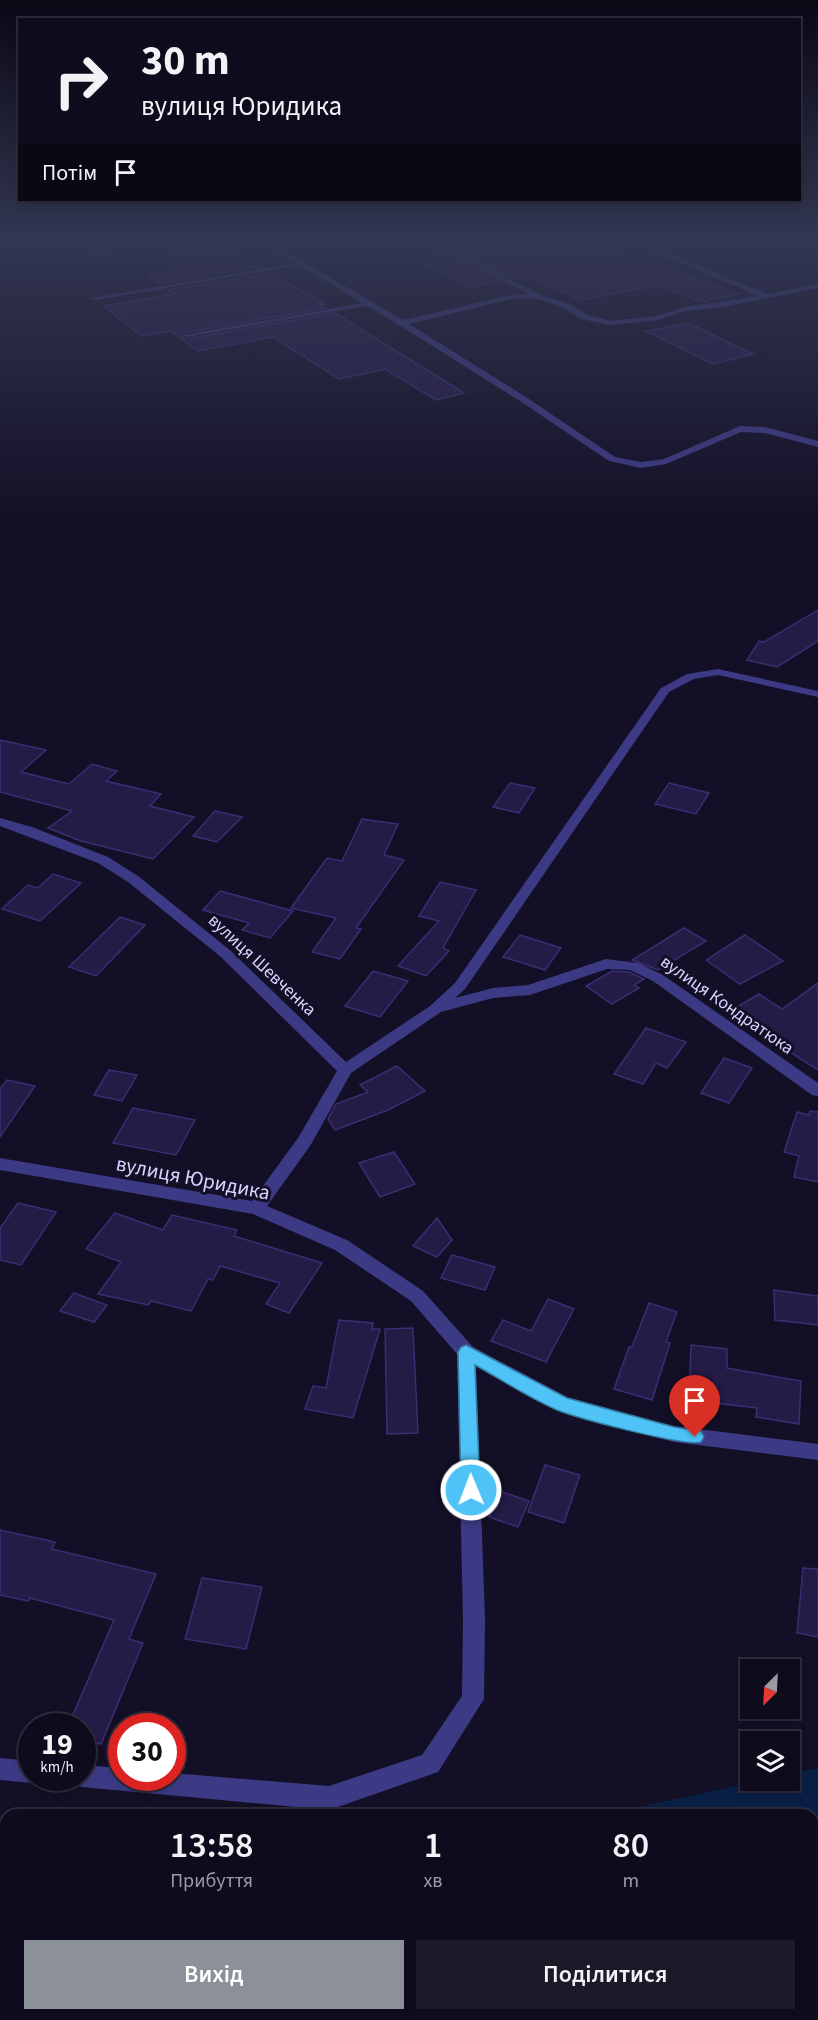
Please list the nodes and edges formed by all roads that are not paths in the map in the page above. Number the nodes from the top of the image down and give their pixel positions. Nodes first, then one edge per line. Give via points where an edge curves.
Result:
1 (202, 332) edge
2 (417, 332) edge
3 (186, 335) dead end
4 (818, 444) edge
5 (818, 694) edge
6 (0, 822) edge
7 (435, 1009) junction
8 (345, 1070) junction
9 (818, 1091) edge
10 (0, 1164) edge
11 (256, 1209) junction
12 (466, 1352) junction
13 (818, 1452) edge
14 (0, 1769) edge
15 (18, 1771) edge
16 (96, 1777) edge

1 - 3 lane
2 - 4 street via 612,459 642,465 666,461 740,429 765,429
5 - 7 street via 718,672 691,676 665,690 460,986
6 - 8 street, вулиця Шевченка via 102,860 133,879 226,954
7 - 8 street
7 - 9 street, вулиця Кондратюка via 493,993 530,990 606,964 633,966 658,978
8 - 11 street via 304,1142
10 - 11 street, вулиця Юридика
11 - 12 street, вулиця Юридика via 341,1245 417,1296
12 - 13 street, вулиця Юридика via 562,1404 674,1434
12 - 16 street via 473,1699 430,1764 329,1798
14 - 15 street

